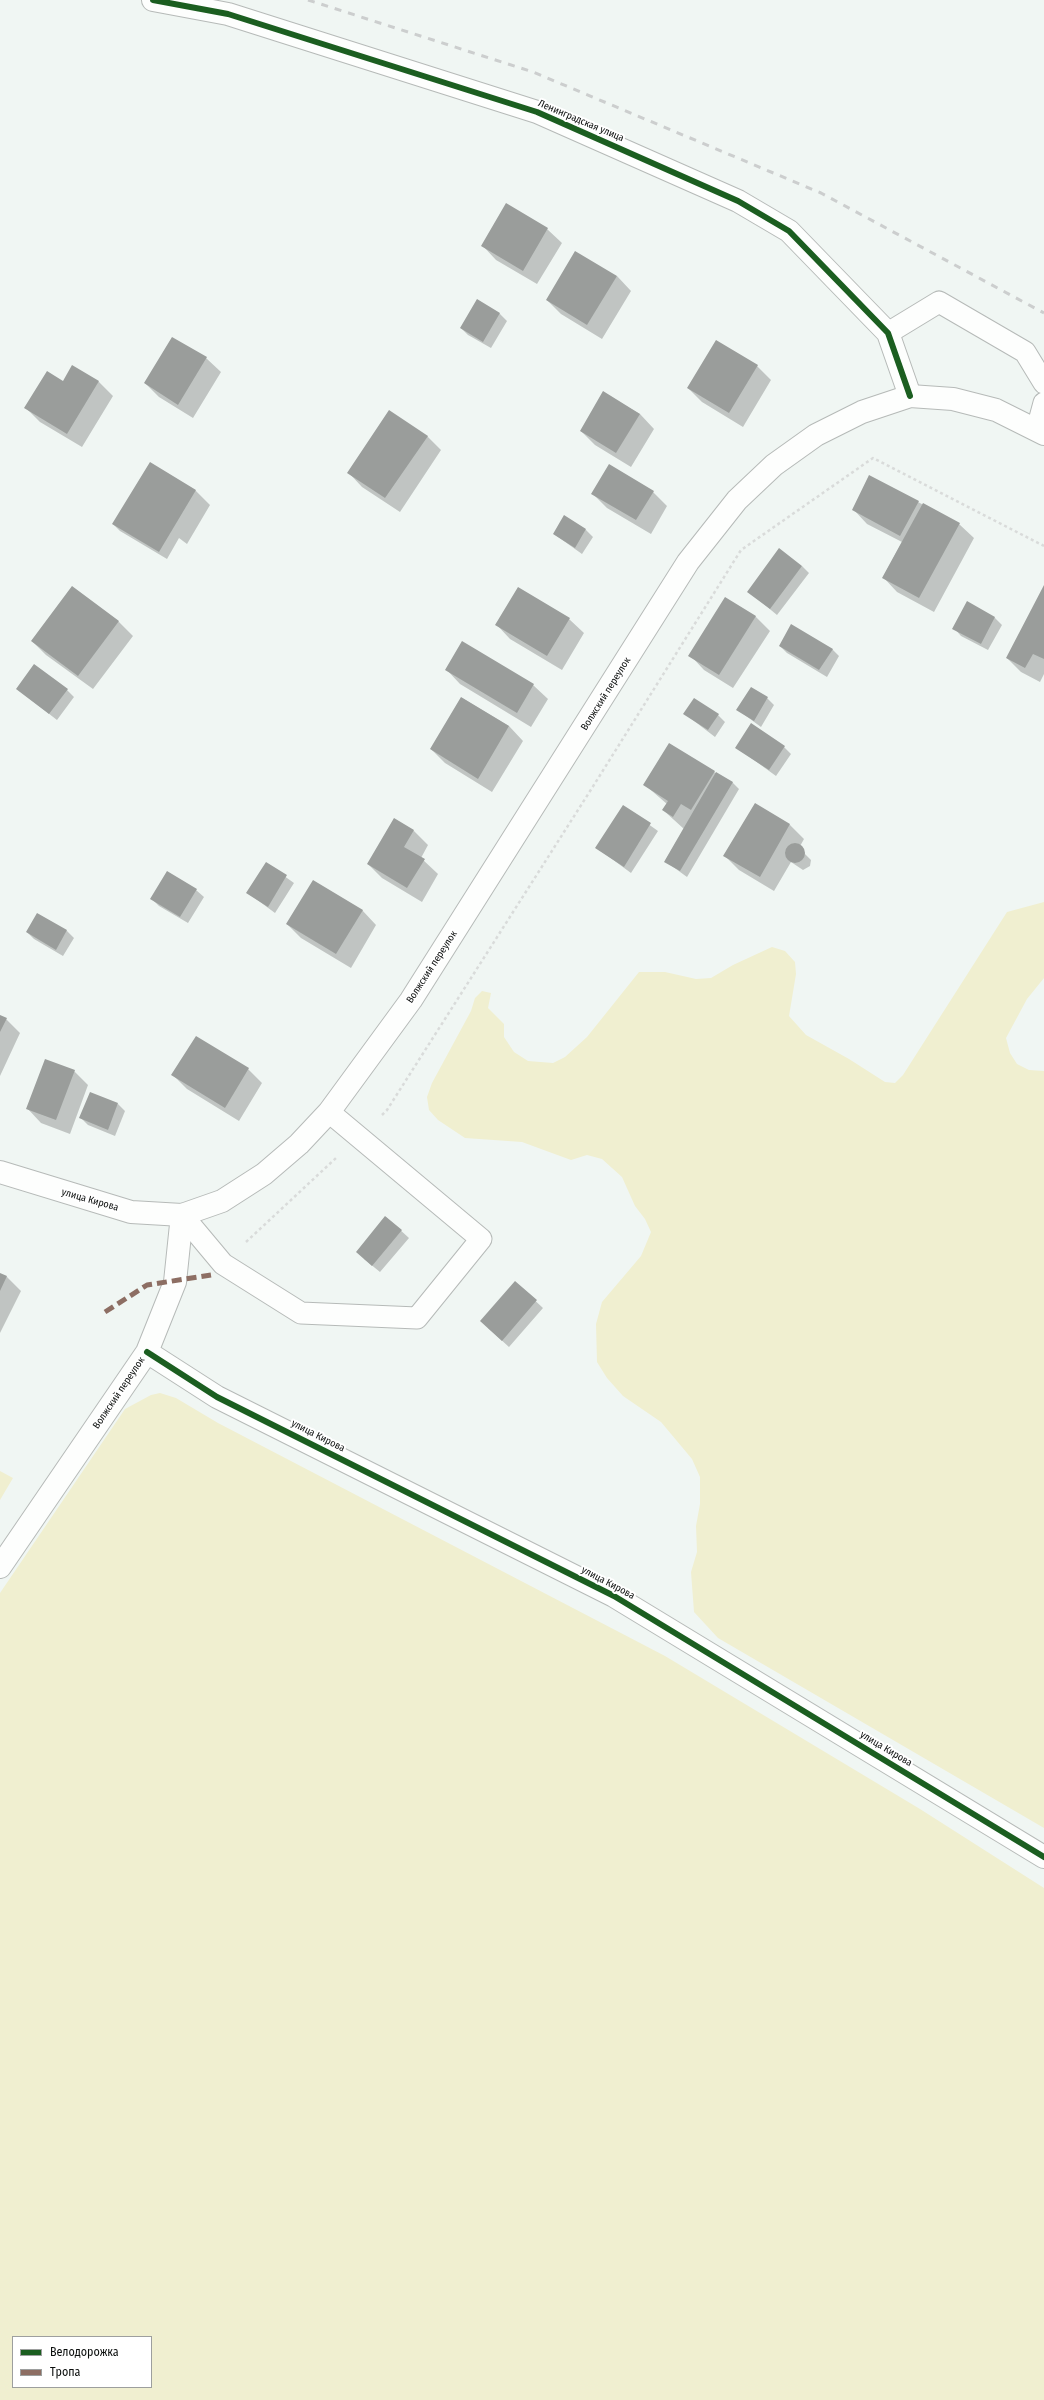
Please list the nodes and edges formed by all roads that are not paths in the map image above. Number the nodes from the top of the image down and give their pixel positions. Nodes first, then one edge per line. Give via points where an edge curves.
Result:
1 (152, 0) edge
2 (888, 333) junction
3 (1044, 383) edge
4 (910, 396) junction
5 (1044, 403) edge
6 (1041, 431) edge
7 (329, 1112) junction
8 (0, 1172) edge
9 (182, 1215) junction
10 (147, 1352) junction
11 (0, 1567) edge
12 (1044, 1857) edge

1 - 2 street, Ленинградская улица via 228,14 537,112 738,201 789,232
2 - 3 lane via 938,302 1025,352
2 - 4 street, Ленинградская улица
4 - 6 street via 967,402 996,410
4 - 7 street, Волжский переулок via 862,412 816,435 774,465 737,500 688,562 411,1000
5 - 6 lane
7 - 9 street, Волжский переулок via 299,1144 264,1174 222,1201
7 - 9 lane via 481,1239 417,1318 301,1313 223,1264
8 - 9 street, улица Кирова via 131,1212
9 - 10 street, Волжский переулок via 175,1282
10 - 11 street, Волжский переулок
10 - 12 street, улица Кирова via 217,1397 614,1596

